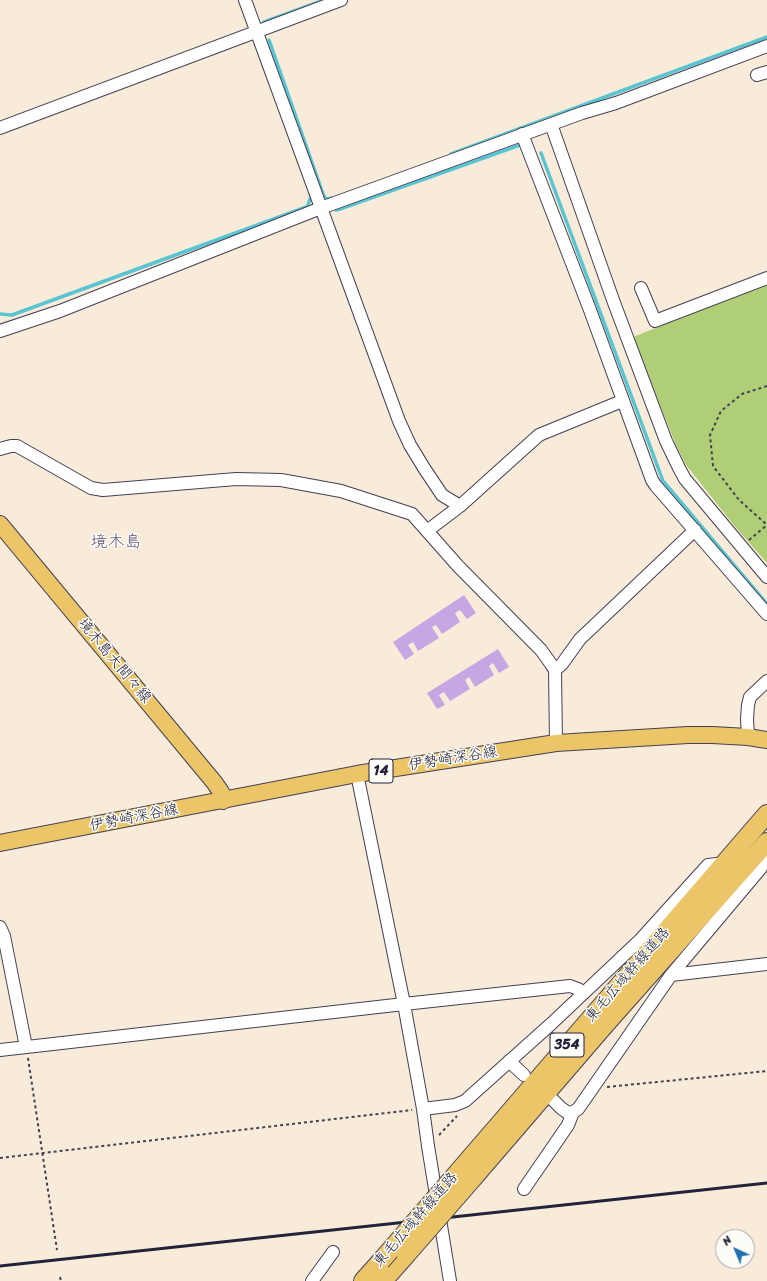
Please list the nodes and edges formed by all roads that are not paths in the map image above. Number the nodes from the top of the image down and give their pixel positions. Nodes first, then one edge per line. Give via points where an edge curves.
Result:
1 (245, 0) edge
2 (341, 0) edge
3 (257, 31) junction
4 (767, 46) edge
5 (551, 124) junction
6 (0, 128) edge
7 (522, 134) junction
8 (321, 208) junction
9 (767, 278) edge
10 (641, 288) dead end
11 (0, 332) edge
12 (622, 401) junction
13 (0, 449) edge
14 (460, 506) junction
15 (0, 524) edge
16 (695, 530) junction
17 (427, 531) junction
18 (767, 578) edge
19 (767, 614) edge
20 (554, 670) junction
21 (767, 681) edge
22 (748, 737) junction
23 (767, 740) edge
24 (556, 743) junction
25 (357, 774) junction
26 (223, 801) junction
27 (767, 814) edge
28 (0, 843) edge
29 (765, 844) edge
30 (725, 863) junction
31 (2, 932) edge
32 (767, 964) edge
33 (671, 975) junction
34 (584, 993) junction
35 (404, 1004) junction
36 (26, 1047) junction
37 (0, 1050) edge
38 (509, 1061) junction
39 (524, 1075) dead end
40 (553, 1100) dead end
41 (423, 1109) junction
42 (573, 1112) junction
43 (467, 1174) junction
44 (524, 1189) dead end
45 (333, 1252) dead end
46 (312, 1281) edge
47 (363, 1281) edge
48 (384, 1281) edge
49 (450, 1281) edge

1 - 3 street
2 - 3 street
3 - 6 street
3 - 8 street
4 - 5 street via 616,103
5 - 7 street
5 - 18 street via 673,457 685,479
7 - 8 street
7 - 12 street
8 - 11 street
8 - 14 street via 407,439 442,495
9 - 10 street via 655,321
12 - 14 street via 539,435
12 - 16 street via 652,480
13 - 17 street via 17,446 91,488 103,490 236,479 281,480 316,486 356,495 412,514
14 - 17 street
15 - 26 main road, 境木島大間々線 via 214,782 221,792
16 - 19 street
16 - 20 street via 580,639 562,664
17 - 20 street via 541,650
20 - 24 street
21 - 22 street via 750,697
22 - 23 main road, 伊勢崎深谷線 / 14
22 - 24 main road, 伊勢崎深谷線 / 14 via 688,735
24 - 25 main road, 伊勢崎深谷線 / 14
25 - 26 main road, 伊勢崎深谷線 / 14
25 - 35 street
26 - 28 main road, 伊勢崎深谷線 / 14
27 - 30 highway, 東毛広域幹線道路 / 354
29 - 33 street via 761,868
29 - 43 highway, 東毛広域幹線道路 / 354 via 604,1026
30 - 34 street via 708,865 641,939
30 - 43 highway, 東毛広域幹線道路 / 354
31 - 36 street
32 - 33 street
33 - 42 street via 578,1109
34 - 35 street via 570,986
34 - 38 street
35 - 36 street
35 - 41 street
36 - 37 street
38 - 39 street
38 - 41 street via 465,1101 455,1105
40 - 42 street via 568,1113
41 - 49 street
42 - 44 street via 568,1125
43 - 47 highway, 東毛広域幹線道路 / 354, bridge
43 - 48 highway, 東毛広域幹線道路 / 354, bridge
45 - 46 street

